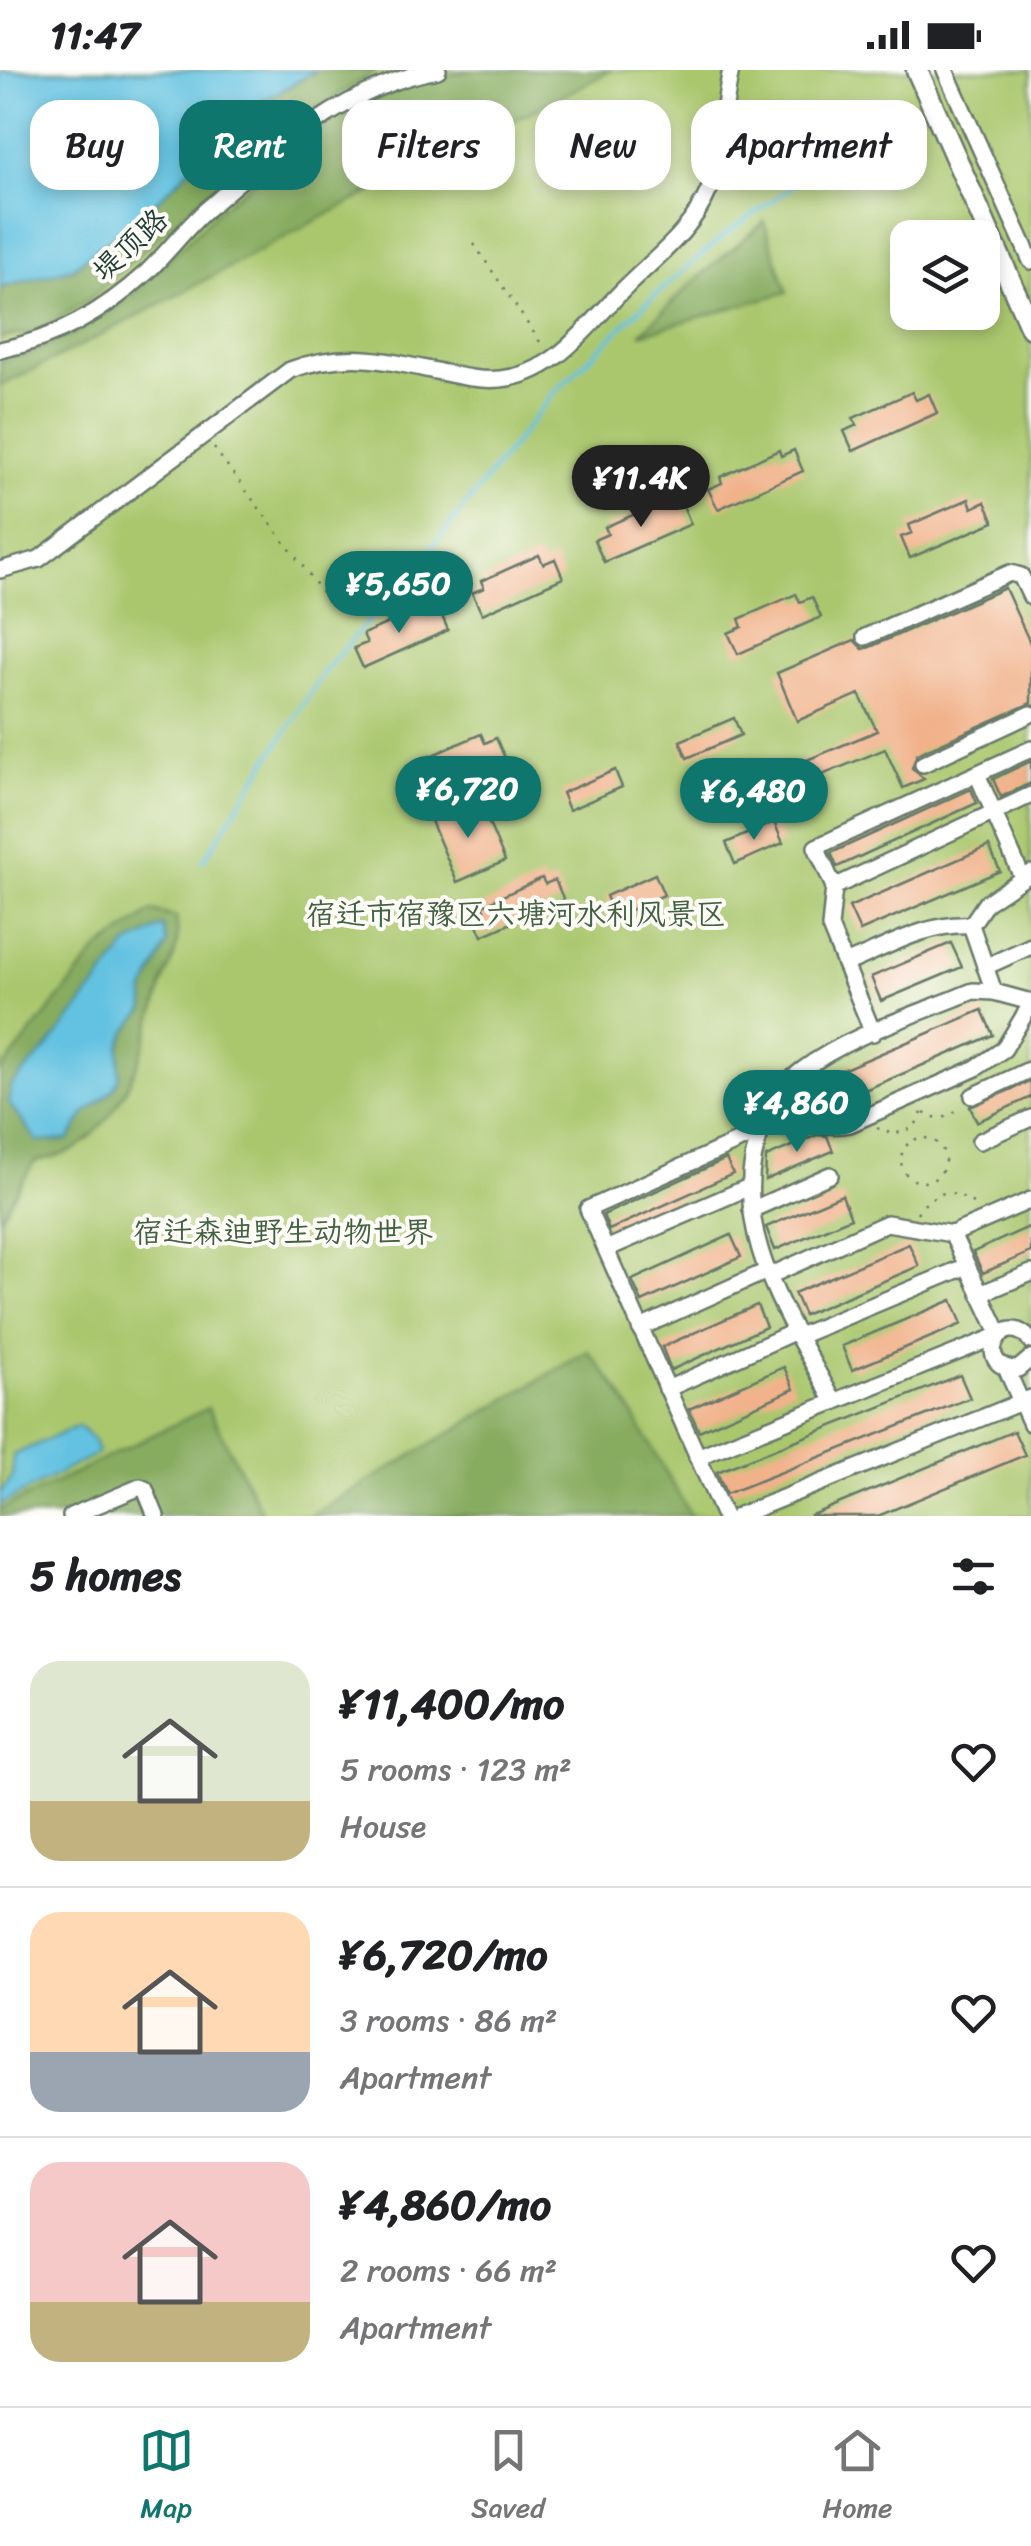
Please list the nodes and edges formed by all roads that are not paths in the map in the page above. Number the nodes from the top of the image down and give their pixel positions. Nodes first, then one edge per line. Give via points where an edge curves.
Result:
1 (438, 70) edge
2 (731, 70) edge
3 (917, 70) edge
4 (946, 70) edge
5 (1031, 261) edge
6 (1031, 328) edge
7 (0, 350) edge
8 (0, 570) edge
9 (1031, 597) edge
10 (865, 637) dead end
11 (1031, 714) edge
12 (1031, 749) edge
13 (923, 764) dead end
14 (977, 774) junction
15 (1031, 796) edge
16 (994, 813) junction
17 (1026, 876) edge
18 (834, 887) junction
19 (971, 925) junction
20 (1031, 946) edge
21 (845, 964) junction
22 (985, 967) junction
23 (994, 992) junction
24 (1031, 1003) edge
25 (873, 1033) junction
26 (1031, 1069) edge
27 (973, 1096) road end
28 (771, 1108) junction
29 (1031, 1118) edge
30 (761, 1131) junction
31 (980, 1142) dead end
32 (830, 1175) dead end
33 (749, 1187) junction
34 (1031, 1200) edge
35 (751, 1210) junction
36 (952, 1234) junction
37 (606, 1249) junction
38 (967, 1266) junction
39 (1031, 1272) edge
40 (768, 1273) junction
41 (980, 1294) junction
42 (640, 1328) junction
43 (798, 1334) junction
44 (1000, 1335) junction
45 (1029, 1335) edge
46 (1031, 1358) edge
47 (1006, 1368) junction
48 (668, 1389) junction
49 (1026, 1400) edge
50 (834, 1402) junction
51 (1031, 1424) edge
52 (698, 1457) junction
53 (71, 1516) edge
54 (156, 1516) edge
55 (724, 1516) edge
56 (738, 1516) edge

1 - 7 street, 堤顶路 via 350,99 205,212 100,310 46,339
2 - 8 street via 710,186 685,232 581,338 552,358 501,379 348,356 290,370 40,559
3 - 6 main road
4 - 5 street
9 - 10 street via 1021,576 1010,573
11 - 13 street
12 - 14 street
14 - 16 street
14 - 18 street via 816,848
15 - 16 street
16 - 17 street
16 - 18 street
17 - 19 street via 986,903
18 - 21 street via 830,927
19 - 21 street via 929,929
19 - 22 street
20 - 22 street
21 - 25 street
22 - 23 street
23 - 24 street
23 - 25 street via 973,991
24 - 28 street via 1004,1049 864,1118 834,1128
25 - 28 street via 799,1072
26 - 27 street
28 - 30 street
29 - 31 street
30 - 33 street
30 - 37 street via 588,1209
32 - 35 street
33 - 35 street
33 - 37 street
34 - 36 street
35 - 40 street
36 - 38 street
36 - 40 street via 887,1224
37 - 42 street
38 - 41 street
38 - 43 street
39 - 41 street
40 - 42 street
40 - 43 street
41 - 44 street
42 - 48 street
43 - 48 street
43 - 50 street
44 - 45 street
44 - 47 street via 994,1353
44 - 50 street
46 - 47 street via 1018,1369
47 - 49 street
48 - 52 street
49 - 51 street
49 - 56 street
50 - 52 street
52 - 55 street
53 - 54 street via 140,1487

